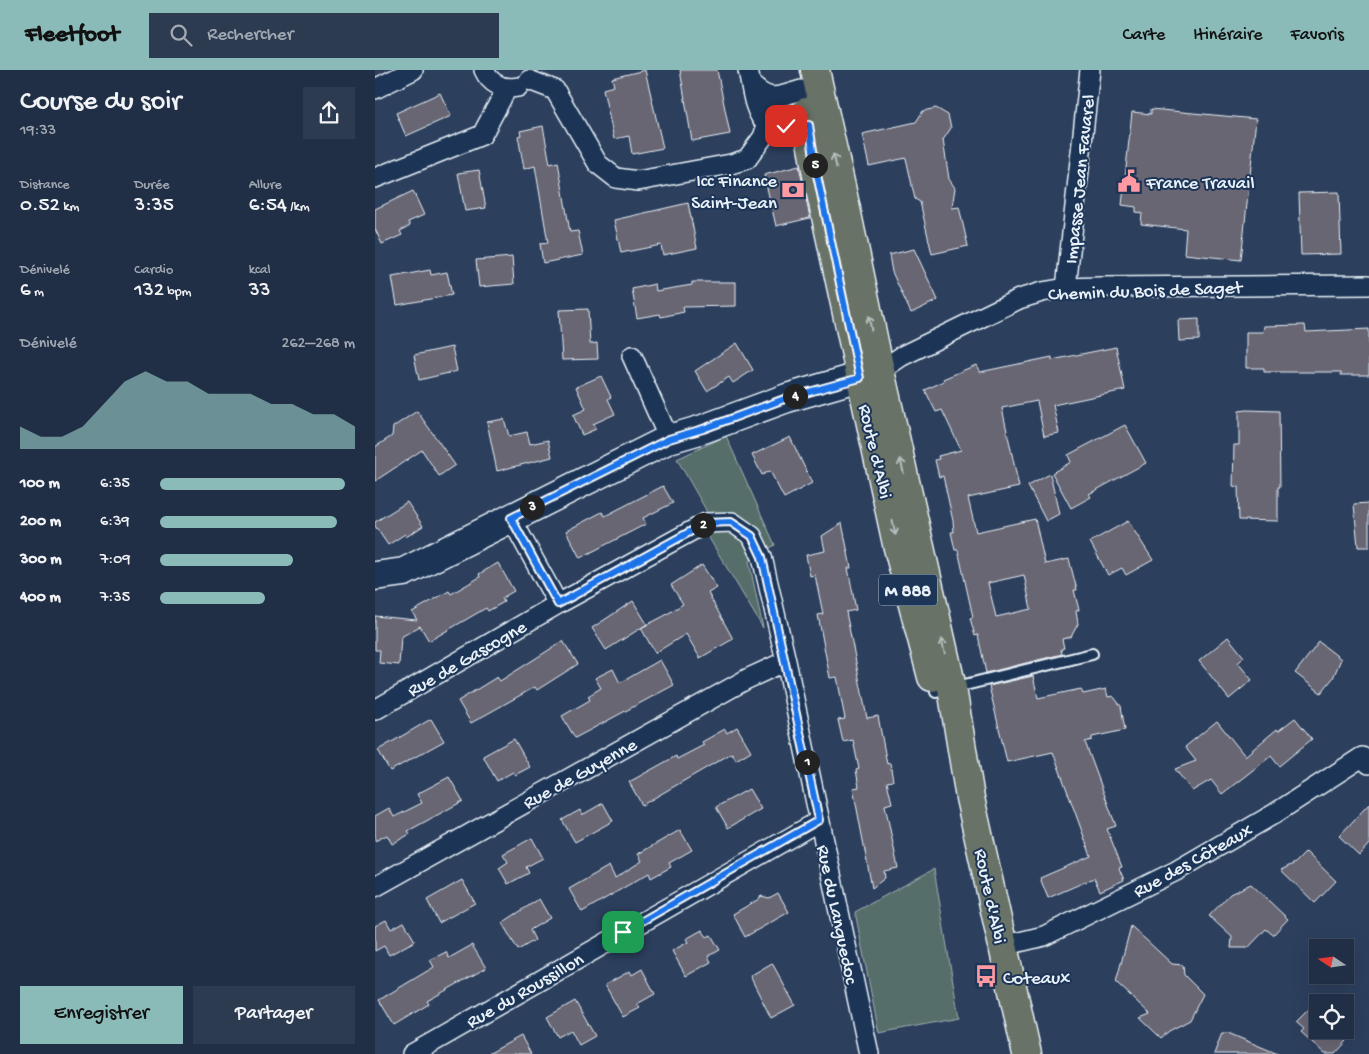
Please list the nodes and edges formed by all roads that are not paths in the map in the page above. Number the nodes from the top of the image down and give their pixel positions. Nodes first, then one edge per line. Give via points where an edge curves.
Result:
1 (413, 70) edge
2 (484, 70) edge
3 (1090, 70) edge
4 (532, 75) edge
5 (749, 77) edge
6 (809, 83) edge
7 (507, 88) junction
8 (375, 89) edge
9 (769, 98) junction
10 (767, 125) junction
11 (809, 125) junction
12 (375, 178) edge
13 (1369, 285) edge
14 (1066, 288) junction
15 (631, 356) dead end
16 (870, 375) junction
17 (669, 439) junction
18 (511, 518) junction
19 (731, 522) joint
20 (375, 576) edge
21 (558, 604) junction
22 (1092, 654) dead end
23 (786, 661) junction
24 (944, 690) junction
25 (375, 710) edge
26 (1367, 758) edge
27 (819, 820) junction
28 (375, 887) edge
29 (1003, 946) junction
30 (412, 1054) edge
31 (869, 1054) edge
32 (1027, 1054) edge

1 - 8 street
2 - 7 street via 491,80
3 - 14 street, Impasse Jean Favarel
4 - 7 street via 523,85
4 - 10 street via 555,90 598,164 616,178 638,180 747,159 760,142
5 - 9 street via 761,94
5 - 10 street via 756,109
6 - 9 street via 782,96
6 - 11 main road, Route d'Albi / M 888
16 -> 6 main road, Route d'Albi / M 888 via 846,209
7 - 12 street via 482,135
9 - 10 street
10 - 11 street
11 - 16 main road, Route d'Albi / M 888 via 817,175
13 - 14 street, Chemin du Bois de Saget
14 - 16 street, Chemin du Bois de Saget via 1019,299
15 - 17 street
16 - 17 street via 787,398
16 - 24 main road, Route d'Albi / M 888
17 - 18 street
18 - 20 street via 404,572
18 - 21 street
19 - 21 street, Rue de Gascogne via 706,523
19 - 23 street, Rue du Languedoc via 752,536 762,557
21 - 25 street, Rue de Gascogne
22 - 24 lane
23 - 27 street, Rue du Languedoc
23 - 28 street, Rue de Guyenne via 738,684
24 - 29 main road, Route d'Albi / M 888
26 - 29 street, Rue des Côteaux via 1175,871 1043,936
27 - 30 street, Rue du Roussillon
27 - 31 street, Rue du Languedoc
29 - 32 main road, Route d'Albi / M 888

